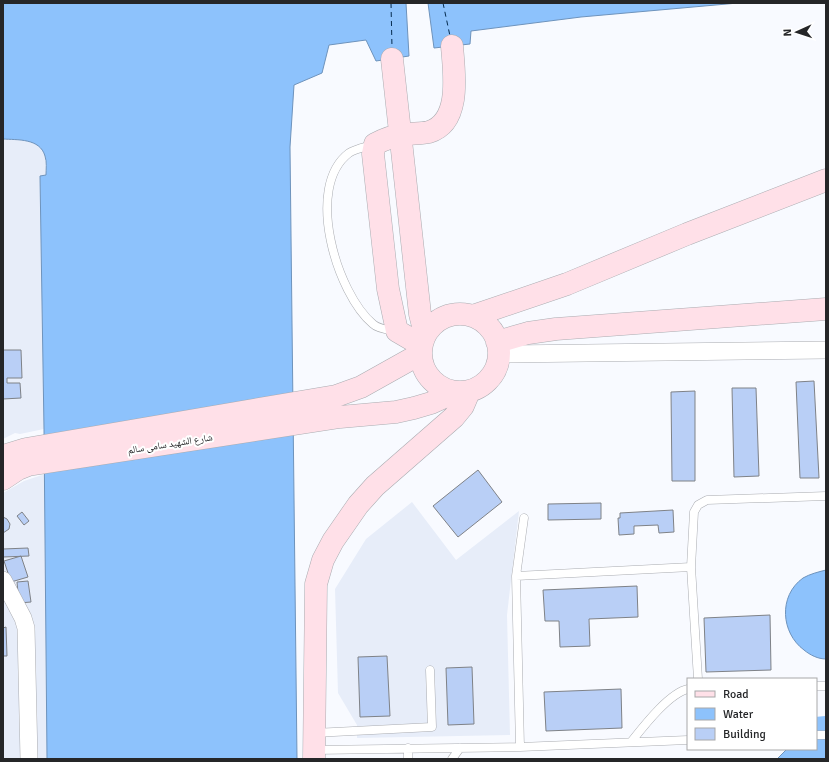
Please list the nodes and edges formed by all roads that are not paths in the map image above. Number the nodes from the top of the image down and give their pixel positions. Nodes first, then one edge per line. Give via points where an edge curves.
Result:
1 (452, 46) dead end
2 (392, 59) dead end
3 (400, 135) junction
4 (375, 144) junction
5 (826, 180) edge
6 (826, 309) edge
7 (473, 316) junction
8 (397, 331) junction
9 (422, 344) junction
10 (498, 348) junction
11 (826, 350) edge
12 (462, 392) junction
13 (3, 456) edge
14 (27, 457) junction
15 (3, 479) edge
16 (826, 496) edge
17 (524, 518) dead end
18 (691, 567) junction
19 (516, 576) junction
20 (3, 580) edge
21 (430, 670) dead end
22 (698, 678) edge
23 (687, 689) edge
24 (687, 740) edge
25 (631, 742) junction
26 (314, 747) edge
27 (520, 747) junction
28 (408, 748) junction
29 (460, 748) junction
30 (29, 759) edge
31 (408, 759) edge
32 (452, 759) edge

1 - 3 main road via 455,90 451,110 443,124 429,132
2 - 3 main road
3 - 4 main road
3 - 9 main road
4 - 8 main road via 372,154 373,166 386,274
4 - 8 lane via 350,153 340,164 330,182 326,210 332,249 346,286 359,310 374,326
5 - 7 main road via 686,234 567,284
6 - 10 main road via 556,329 528,333
7 - 9 main road via 454,314 438,320 430,326
7 - 10 main road via 494,333
8 - 9 main road
9 - 12 main road via 423,368 431,380 446,390
9 - 14 main road, شارع الشهيد سامى سالم via 361,387 336,396
10 - 11 street
10 - 12 main road via 496,368 488,380 482,385
12 - 14 main road, شارع الشهيد سامى سالم via 396,412
12 - 26 main road via 463,406 375,486 358,505 323,560 316,584
13 - 14 main road, شارع الشهيد سامى سالم
14 - 15 main road, شارع الشهيد سامى سالم via 18,469
16 - 18 lane via 707,500 698,504 694,512
17 - 19 lane
18 - 19 lane
18 - 22 lane
19 - 27 lane
20 - 30 street via 26,628
21 - 26 lane via 432,727
23 - 25 lane via 648,720
24 - 25 lane
25 - 27 lane
26 - 28 lane
27 - 29 lane
28 - 29 lane
28 - 31 lane
29 - 32 lane

